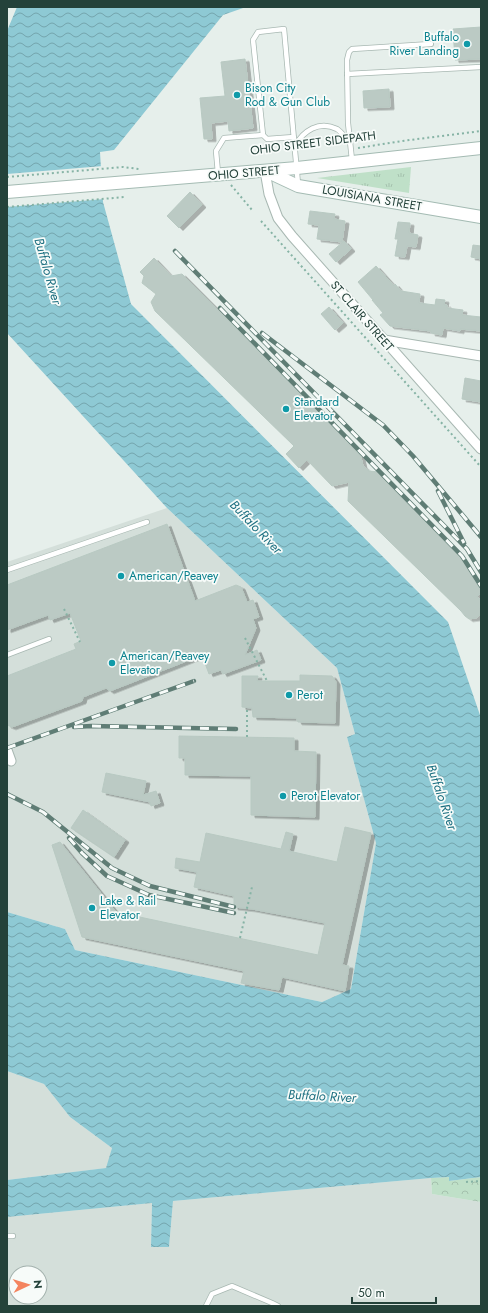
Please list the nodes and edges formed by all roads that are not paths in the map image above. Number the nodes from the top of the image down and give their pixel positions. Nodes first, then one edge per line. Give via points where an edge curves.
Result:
1 (431, 44) dead end
2 (481, 68) edge
3 (347, 74) junction
4 (263, 135) junction
5 (294, 136) junction
6 (350, 143) junction
7 (295, 146) junction
8 (481, 148) edge
9 (352, 162) junction
10 (297, 168) junction
11 (265, 171) junction
12 (218, 175) junction
13 (298, 186) junction
14 (7, 192) edge
15 (481, 217) edge
16 (384, 340) junction
17 (481, 356) edge
18 (481, 449) edge
19 (147, 522) dead end
20 (7, 570) edge
21 (49, 639) dead end
22 (7, 655) edge
23 (7, 750) edge
24 (11, 761) dead end
25 (7, 1236) edge
26 (13, 1236) dead end
27 (206, 1306) edge
28 (278, 1306) edge

1 - 3 lane via 352,50 347,60
2 - 3 lane
3 - 6 lane
4 - 5 lane via 267,139
4 - 5 lane via 253,40 258,32 284,29
4 - 12 lane via 224,138 216,151
5 - 7 lane
6 - 7 lane via 338,130 317,127 303,134
6 - 9 lane
7 - 10 lane
8 - 9 street, OHIO STREET
9 - 10 street, OHIO STREET
10 - 11 street, OHIO STREET
10 - 13 lane
11 - 12 street, OHIO STREET
11 - 13 street, LOUISIANA STREET
11 - 16 street, ST CLAIR STREET via 269,194 278,218
12 - 14 street, OHIO STREET
13 - 15 street, LOUISIANA STREET
16 - 17 street
16 - 18 street, ST CLAIR STREET
19 - 20 lane
21 - 22 lane
23 - 24 street
25 - 26 lane
27 - 28 lane via 212,1294 232,1286

